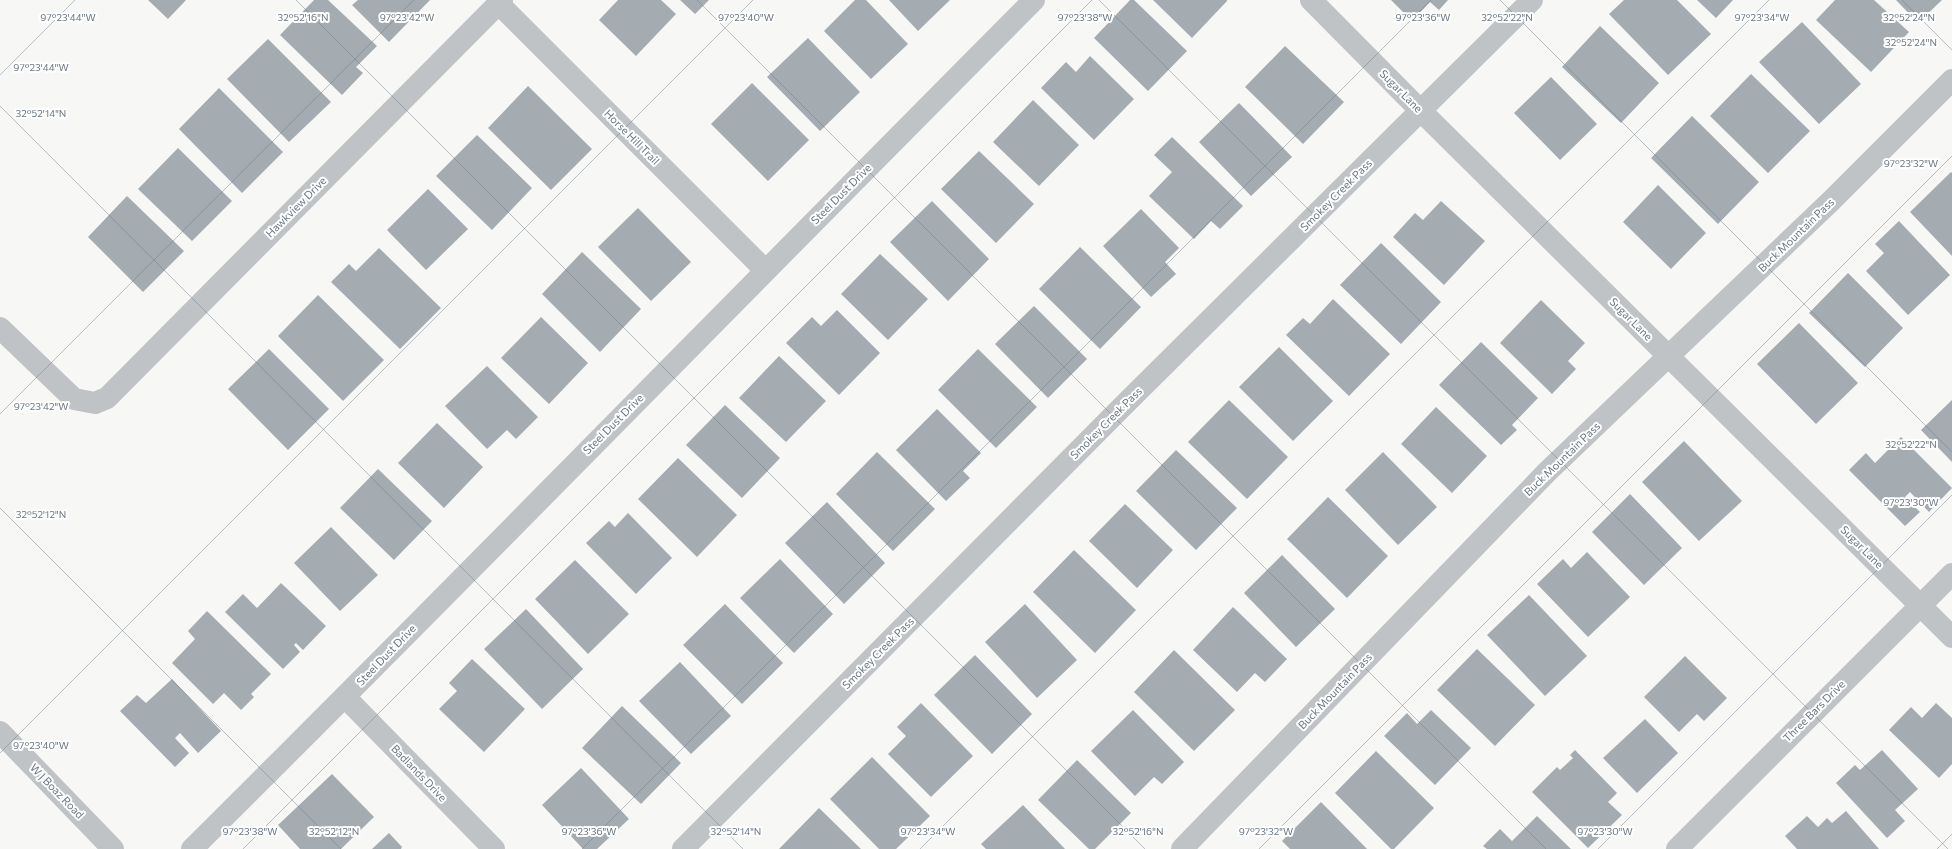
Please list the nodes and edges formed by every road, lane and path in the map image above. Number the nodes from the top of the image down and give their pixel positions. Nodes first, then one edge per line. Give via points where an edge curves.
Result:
1 (1034, 0) edge
2 (1311, 0) edge
3 (1532, 0) edge
4 (500, 2) edge
5 (1952, 80) edge
6 (1421, 111) junction
7 (765, 270) junction
8 (0, 328) edge
9 (1669, 356) junction
10 (1952, 574) edge
11 (1920, 606) junction
12 (1952, 637) edge
13 (345, 697) junction
14 (0, 732) edge
15 (113, 849) edge
16 (192, 849) edge
17 (494, 849) edge
18 (683, 849) edge
19 (1182, 849) edge
20 (1677, 849) edge

1 - 7 street, Steel Dust Drive
2 - 6 street, Sugar Lane
3 - 6 street, Smokey Creek Pass
4 - 7 street, Horse Hill Trail
4 - 8 street, Hawkview Drive via 107,398 95,403 84,403 74,399
5 - 9 street, Buck Mountain Pass via 1832,200
6 - 9 street, Sugar Lane
6 - 18 street, Smokey Creek Pass via 1122,407
7 - 13 street, Steel Dust Drive
9 - 11 street, Sugar Lane
9 - 19 street, Buck Mountain Pass via 1547,472
10 - 11 street, Three Bars Drive
11 - 12 street, Sugar Lane
11 - 20 street, Three Bars Drive
13 - 16 street, Steel Dust Drive
13 - 17 street, Badlands Drive
14 - 15 street, W J Boaz Road

